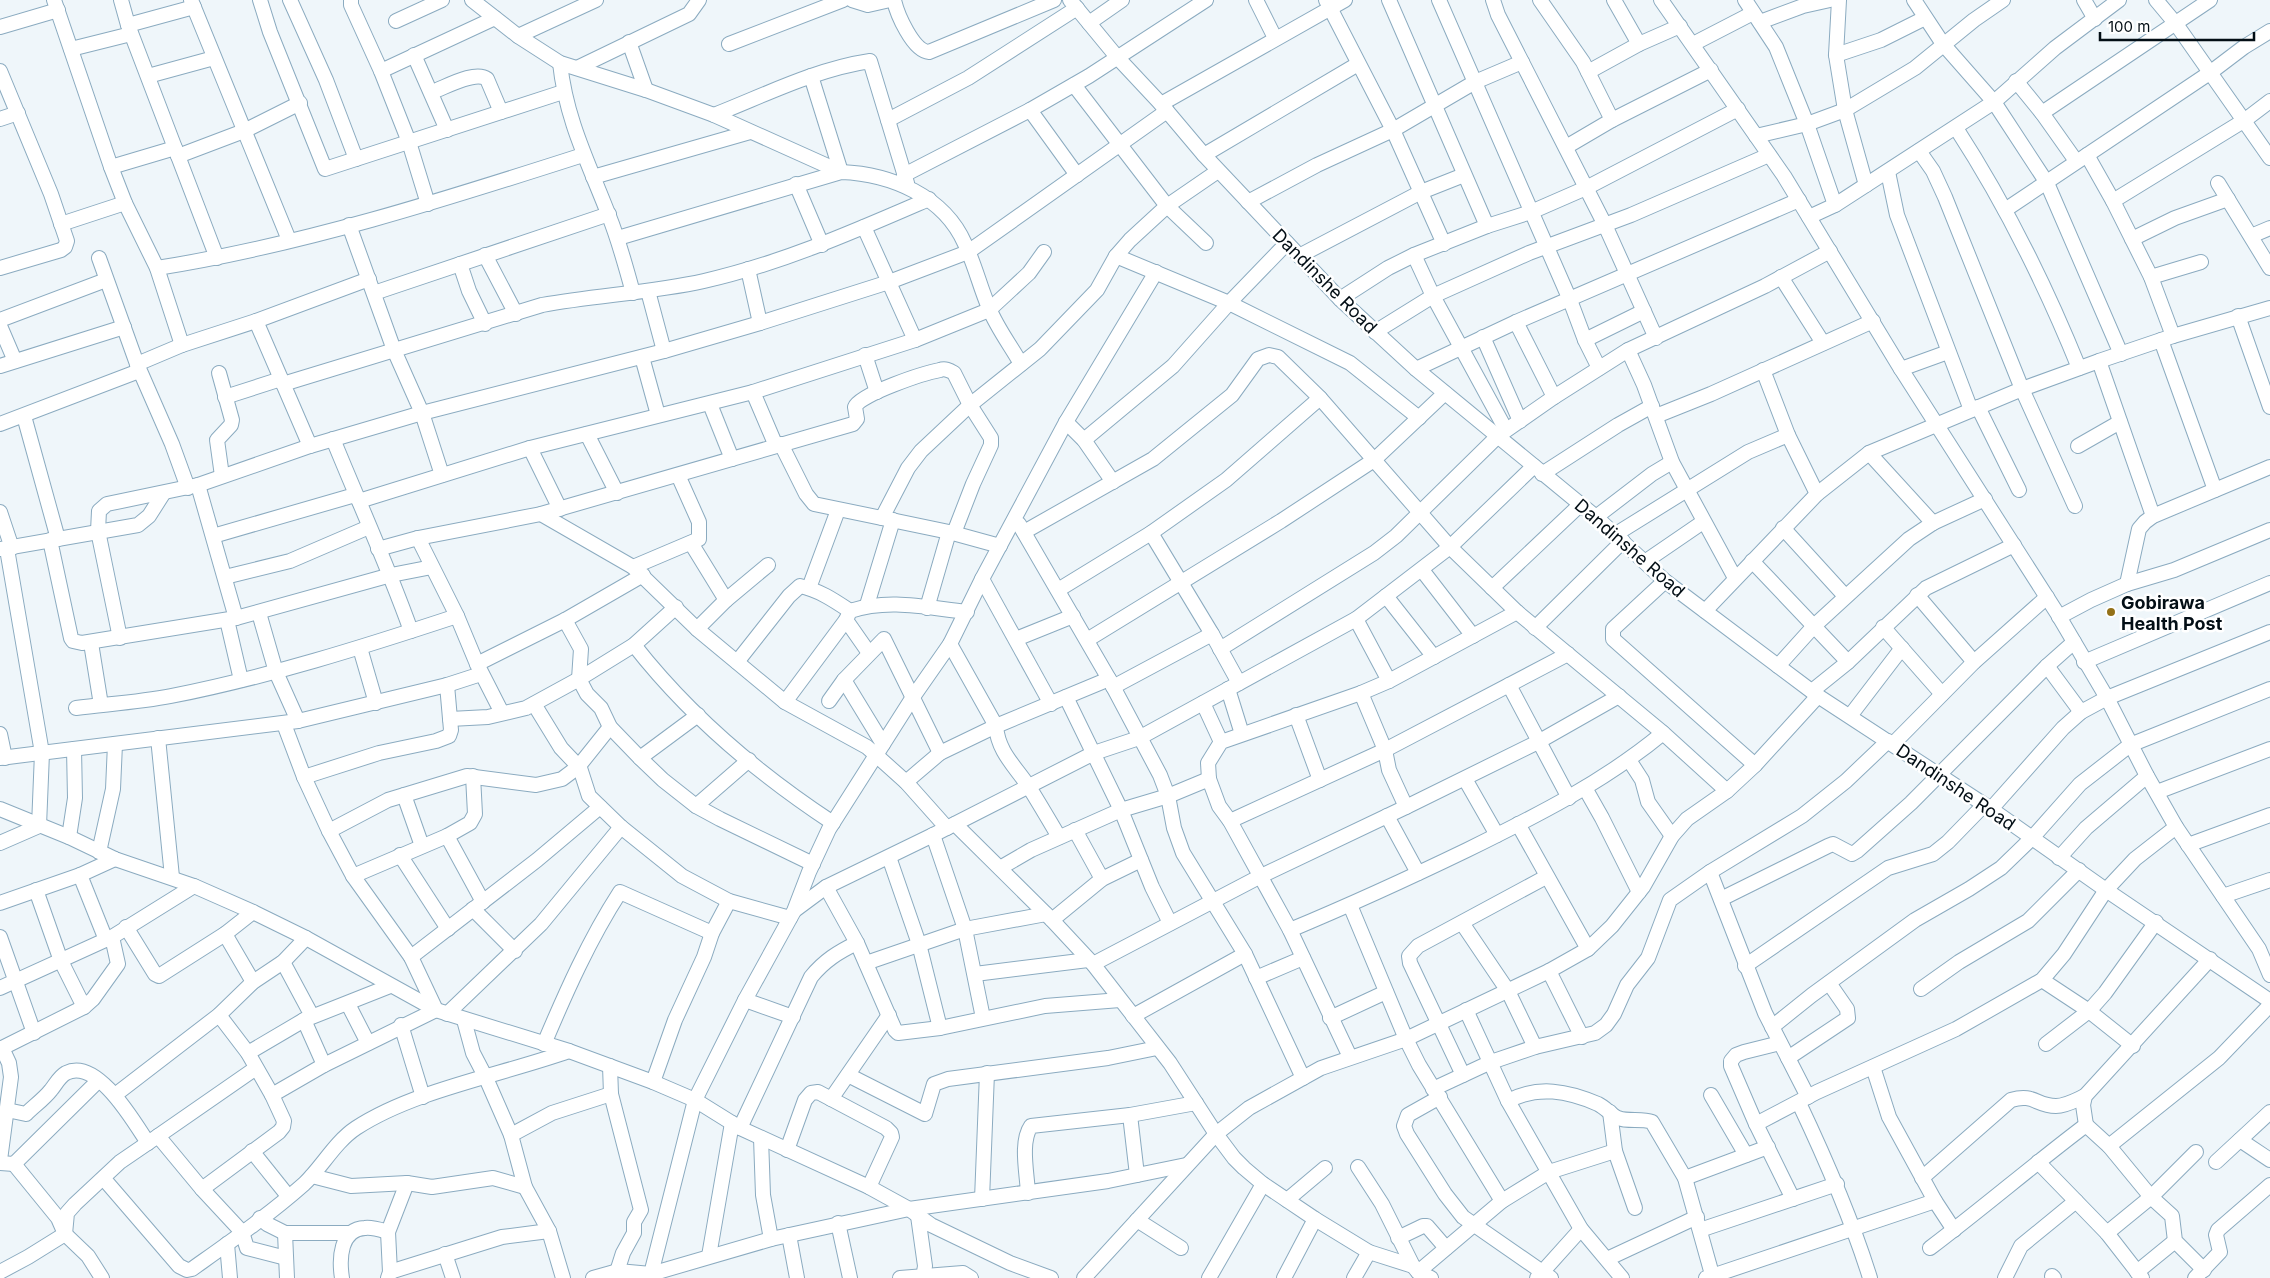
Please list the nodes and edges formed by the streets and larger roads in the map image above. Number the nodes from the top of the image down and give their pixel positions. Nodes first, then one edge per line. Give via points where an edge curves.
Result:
1 (121, 0) edge
2 (260, 0) edge
3 (290, 0) edge
4 (351, 0) edge
5 (442, 0) edge
6 (472, 0) edge
7 (699, 0) edge
8 (843, 0) edge
9 (852, 0) edge
10 (890, 0) edge
11 (894, 0) edge
12 (1054, 0) edge
13 (1122, 0) edge
14 (1206, 0) edge
15 (1256, 0) edge
16 (1345, 0) edge
17 (1388, 0) edge
18 (1438, 0) edge
19 (1493, 0) edge
20 (1540, 0) edge
21 (1614, 0) edge
22 (1661, 0) edge
23 (1745, 0) edge
24 (1830, 0) edge
25 (1839, 0) edge
26 (1914, 0) edge
27 (2004, 0) edge
28 (2084, 0) edge
29 (2118, 0) edge
30 (2156, 0) edge
31 (2210, 0) edge
32 (589, 1) edge
33 (1801, 3) edge
34 (193, 4) edge
35 (1073, 4) edge
36 (1328, 4) edge
37 (56, 5) edge
38 (1756, 17) junction
39 (494, 18) junction
40 (1925, 18) junction
41 (2094, 19) junction
42 (396, 21) dead end
43 (1090, 23) junction
44 (2176, 24) junction
45 (1680, 26) junction
46 (0, 27) edge
47 (130, 29) junction
48 (2270, 31) edge
49 (518, 36) junction
50 (1275, 38) junction
51 (629, 42) junction
52 (730, 44) dead end
53 (1639, 44) junction
54 (1693, 44) junction
55 (1943, 44) junction
56 (71, 49) junction
57 (1836, 54) junction
58 (414, 55) junction
59 (1117, 57) junction
60 (214, 58) junction
61 (1522, 62) junction
62 (560, 63) junction
63 (1358, 64) junction
64 (577, 68) junction
65 (1711, 70) junction
66 (0, 71) edge
67 (381, 71) junction
68 (1588, 72) junction
69 (2211, 72) junction
70 (148, 76) junction
71 (811, 76) junction
72 (1475, 82) junction
73 (2016, 82) junction
74 (1074, 85) junction
75 (646, 90) junction
76 (432, 92) junction
77 (563, 92) junction
78 (2270, 101) edge
79 (1994, 102) junction
80 (300, 103) junction
81 (1436, 104) junction
82 (1164, 108) junction
83 (1030, 110) junction
84 (1738, 110) junction
85 (1846, 110) junction
86 (501, 112) junction
87 (18, 113) junction
88 (2042, 113) junction
89 (714, 115) junction
90 (0, 119) edge
91 (888, 120) junction
92 (1612, 120) junction
93 (2244, 120) junction
94 (1807, 124) junction
95 (1956, 128) junction
96 (447, 130) junction
97 (1393, 130) junction
98 (244, 131) junction
99 (750, 132) junction
100 (1756, 136) junction
101 (409, 142) junction
102 (1121, 145) junction
103 (1566, 147) junction
104 (1919, 151) junction
105 (177, 152) junction
106 (583, 155) junction
107 (1204, 155) junction
108 (1769, 155) junction
109 (2082, 158) junction
110 (2270, 158) edge
111 (356, 159) junction
112 (111, 167) junction
113 (1218, 171) junction
114 (841, 172) junction
115 (1888, 172) junction
116 (904, 175) junction
117 (1077, 175) junction
118 (1464, 175) junction
119 (593, 177) junction
120 (2047, 183) junction
121 (2218, 183) dead end
122 (796, 184) junction
123 (1866, 185) junction
124 (909, 188) junction
125 (1586, 188) junction
126 (1421, 192) junction
127 (929, 199) junction
128 (2228, 199) junction
129 (1799, 200) junction
130 (2113, 201) junction
131 (1248, 202) junction
132 (126, 203) junction
133 (428, 204) junction
134 (1835, 205) junction
135 (1167, 206) junction
136 (2005, 210) junction
137 (1532, 212) junction
138 (609, 214) junction
139 (1809, 217) junction
140 (61, 224) junction
141 (349, 225) junction
142 (1605, 225) junction
143 (1487, 226) junction
144 (864, 227) junction
145 (2270, 228) edge
146 (2251, 236) junction
147 (618, 238) junction
148 (2132, 239) junction
149 (289, 240) junction
150 (1206, 243) dead end
151 (1287, 243) junction
152 (1444, 244) junction
153 (822, 245) junction
154 (1545, 247) junction
155 (1830, 251) junction
156 (968, 252) junction
157 (1044, 252) dead end
158 (485, 255) junction
159 (1414, 255) junction
160 (1116, 256) junction
161 (1299, 256) junction
162 (99, 258) dead end
163 (218, 258) junction
164 (2201, 262) dead end
165 (460, 264) junction
166 (0, 268) edge
167 (157, 268) junction
168 (2270, 268) edge
169 (748, 269) junction
170 (1156, 272) junction
171 (1628, 273) junction
172 (1781, 276) junction
173 (2151, 277) junction
174 (369, 279) junction
175 (106, 280) junction
176 (889, 282) junction
177 (648, 291) junction
178 (374, 293) junction
179 (633, 293) junction
180 (1434, 296) junction
181 (1340, 299) junction
182 (1570, 300) junction
183 (1229, 304) junction
184 (2270, 308) edge
185 (989, 310) junction
186 (1644, 312) junction
187 (516, 314) junction
188 (2238, 316) junction
189 (0, 320) edge
190 (1873, 320) junction
191 (256, 321) junction
192 (1516, 322) junction
193 (760, 323) junction
194 (485, 324) junction
195 (0, 326) edge
196 (124, 327) junction
197 (1375, 332) junction
198 (1483, 337) junction
199 (1656, 338) junction
200 (2167, 338) junction
201 (915, 340) junction
202 (1584, 340) junction
203 (1823, 343) junction
204 (182, 345) junction
205 (1462, 347) junction
206 (394, 350) junction
207 (1628, 350) junction
208 (664, 351) junction
209 (1948, 352) junction
210 (2121, 354) junction
211 (865, 355) junction
212 (642, 357) junction
213 (15, 361) junction
214 (2098, 361) junction
215 (1021, 364) junction
216 (0, 366) edge
217 (138, 367) junction
218 (1599, 368) junction
219 (2079, 368) junction
220 (1416, 369) junction
221 (1901, 369) junction
222 (1763, 370) junction
223 (219, 373) dead end
224 (282, 381) junction
225 (2022, 389) junction
226 (753, 392) junction
227 (877, 392) junction
228 (1445, 393) junction
229 (225, 397) junction
230 (1554, 397) junction
231 (1320, 398) junction
232 (710, 404) junction
233 (970, 405) junction
234 (2270, 407) edge
235 (1975, 409) junction
236 (1654, 411) junction
237 (422, 413) junction
238 (658, 415) junction
239 (24, 416) junction
240 (1419, 418) junction
241 (1520, 421) junction
242 (1066, 422) junction
243 (2120, 422) junction
244 (0, 424) edge
245 (1938, 425) junction
246 (1502, 433) junction
247 (587, 434) junction
248 (1788, 435) junction
249 (333, 439) junction
250 (1084, 440) junction
251 (779, 445) junction
252 (310, 446) junction
253 (2078, 446) dead end
254 (530, 448) junction
255 (1869, 453) junction
256 (732, 459) junction
257 (1374, 460) junction
258 (1672, 462) junction
259 (2270, 468) edge
260 (1538, 470) junction
261 (442, 475) junction
262 (678, 475) junction
263 (222, 476) junction
264 (1113, 482) junction
265 (193, 486) junction
266 (2019, 490) dead end
267 (2215, 490) junction
268 (1686, 491) junction
269 (616, 493) junction
270 (163, 494) junction
271 (1818, 494) junction
272 (357, 498) junction
273 (1985, 499) junction
274 (1581, 504) junction
275 (2075, 506) dead end
276 (560, 509) junction
277 (838, 510) junction
278 (1420, 511) junction
279 (0, 512) edge
280 (541, 514) junction
281 (2153, 516) junction
282 (1015, 517) junction
283 (1596, 517) junction
284 (887, 519) junction
285 (1703, 522) junction
286 (1933, 522) junction
287 (369, 527) junction
288 (1783, 528) junction
289 (98, 530) junction
290 (2270, 530) edge
291 (952, 532) junction
292 (1024, 532) junction
293 (1151, 533) junction
294 (213, 536) junction
295 (418, 538) junction
296 (1619, 538) junction
297 (54, 539) junction
298 (690, 543) junction
299 (2014, 545) junction
300 (1000, 546) junction
301 (1450, 547) junction
302 (6, 549) edge
303 (378, 549) junction
304 (1646, 561) junction
305 (1752, 561) junction
306 (768, 565) dead end
307 (432, 567) junction
308 (1422, 570) junction
309 (638, 571) junction
310 (392, 575) junction
311 (225, 577) junction
312 (1735, 578) junction
313 (982, 579) junction
314 (1665, 580) junction
315 (1180, 583) junction
316 (2270, 583) edge
317 (2127, 584) junction
318 (809, 588) junction
319 (1492, 588) junction
320 (1058, 590) junction
321 (1917, 595) junction
322 (1386, 596) junction
323 (1846, 596) junction
324 (2047, 597) junction
325 (726, 600) junction
326 (867, 605) junction
327 (676, 608) junction
328 (927, 608) junction
329 (1705, 611) junction
330 (967, 612) junction
331 (1517, 612) junction
332 (259, 613) junction
333 (457, 616) junction
334 (848, 616) junction
335 (1073, 616) junction
336 (2060, 617) junction
337 (231, 619) junction
338 (1356, 619) junction
339 (565, 620) junction
340 (1814, 626) junction
341 (1883, 627) junction
342 (1535, 628) junction
343 (697, 629) junction
344 (412, 631) junction
345 (2270, 632) edge
346 (1212, 634) junction
347 (1473, 636) junction
348 (120, 638) junction
349 (1016, 639) junction
350 (1087, 640) junction
351 (2074, 642) junction
352 (91, 643) junction
353 (950, 644) junction
354 (634, 645) junction
355 (360, 648) junction
356 (1902, 648) junction
357 (1220, 649) junction
358 (869, 653) junction
359 (1568, 654) junction
360 (1434, 657) junction
361 (737, 662) junction
362 (1848, 662) junction
363 (1974, 662) junction
364 (2084, 662) junction
365 (1778, 666) junction
366 (2047, 666) junction
367 (479, 669) junction
368 (276, 672) junction
369 (579, 679) junction
370 (241, 680) junction
371 (844, 680) junction
372 (1389, 681) junction
373 (1111, 683) junction
374 (447, 685) junction
375 (1509, 685) junction
376 (1233, 686) junction
377 (2270, 689) edge
378 (1362, 692) junction
379 (1815, 694) junction
380 (1942, 694) junction
381 (1619, 696) junction
382 (1066, 697) junction
383 (913, 698) junction
384 (2107, 698) junction
385 (829, 700) dead end
386 (785, 702) junction
387 (376, 703) junction
388 (1203, 703) junction
389 (534, 704) junction
390 (1051, 704) junction
391 (101, 705) junction
392 (76, 708) dead end
393 (2081, 712) junction
394 (502, 714) junction
395 (698, 715) junction
396 (1296, 715) junction
397 (1850, 716) junction
398 (450, 719) junction
399 (298, 721) junction
400 (284, 724) junction
401 (996, 726) junction
402 (610, 728) junction
403 (1663, 733) junction
404 (0, 734) edge
405 (1242, 734) junction
406 (158, 738) junction
407 (1140, 738) junction
408 (1221, 742) junction
409 (1538, 742) junction
410 (1891, 742) junction
411 (115, 744) junction
412 (2130, 744) junction
413 (74, 749) junction
414 (879, 749) junction
415 (2270, 749) edge
416 (1385, 750) junction
417 (42, 753) junction
418 (940, 753) junction
419 (1094, 753) junction
420 (2, 758) edge
421 (640, 758) junction
422 (749, 760) junction
423 (1629, 760) junction
424 (1755, 765) junction
425 (578, 767) junction
426 (1938, 774) junction
427 (473, 776) junction
428 (2147, 776) junction
429 (304, 777) junction
430 (1465, 779) junction
431 (1210, 780) junction
432 (1320, 780) junction
433 (906, 782) junction
434 (1028, 785) junction
435 (1585, 788) junction
436 (1727, 791) junction
437 (2157, 792) junction
438 (404, 795) junction
439 (1168, 796) junction
440 (1569, 798) junction
441 (696, 806) junction
442 (600, 807) junction
443 (1406, 807) junction
444 (1987, 808) junction
445 (0, 809) edge
446 (1121, 810) junction
447 (2270, 815) edge
448 (1387, 816) junction
449 (1230, 821) junction
450 (832, 824) junction
451 (1518, 824) junction
452 (39, 826) junction
453 (951, 826) junction
454 (621, 827) junction
455 (2176, 827) junction
456 (1074, 830) junction
457 (329, 831) junction
458 (933, 835) junction
459 (1497, 835) junction
460 (447, 836) junction
461 (1672, 836) junction
462 (69, 837) junction
463 (1059, 837) junction
464 (2032, 838) junction
465 (0, 843) edge
466 (2188, 845) junction
467 (422, 846) junction
468 (100, 852) junction
469 (400, 855) junction
470 (889, 857) junction
471 (2060, 858) junction
472 (115, 859) junction
473 (1141, 860) junction
474 (812, 864) junction
475 (1000, 868) junction
476 (2079, 870) junction
477 (1710, 872) junction
478 (1418, 873) junction
479 (80, 876) junction
480 (353, 876) junction
481 (172, 877) junction
482 (1260, 877) junction
483 (1546, 877) junction
484 (1102, 878) junction
485 (2270, 880) edge
486 (194, 886) junction
487 (826, 887) junction
488 (36, 890) junction
489 (2106, 890) junction
490 (1638, 892) junction
491 (2223, 896) junction
492 (1721, 899) junction
493 (730, 901) junction
494 (1214, 901) junction
495 (0, 903) edge
496 (478, 906) junction
497 (1350, 906) junction
498 (253, 912) junction
499 (792, 914) junction
500 (1049, 917) junction
501 (2156, 922) junction
502 (1170, 923) junction
503 (1462, 923) junction
504 (126, 927) junction
505 (448, 929) junction
506 (965, 929) junction
507 (1290, 930) junction
508 (712, 933) junction
509 (225, 934) junction
510 (0, 937) edge
511 (109, 938) junction
512 (306, 938) junction
513 (857, 943) junction
514 (919, 944) junction
515 (2264, 947) edge
516 (1588, 949) junction
517 (515, 952) junction
518 (1244, 954) junction
519 (411, 958) junction
520 (1303, 958) junction
521 (2210, 959) junction
522 (61, 961) junction
523 (283, 962) junction
524 (1091, 962) junction
525 (866, 963) junction
526 (1746, 966) junction
527 (1549, 971) junction
528 (975, 974) junction
529 (2270, 975) edge
530 (1256, 978) junction
531 (2042, 980) junction
532 (15, 982) junction
533 (253, 982) junction
534 (1829, 982) junction
535 (390, 986) junction
536 (0, 988) edge
537 (1921, 989) dead end
538 (1508, 991) junction
539 (1386, 992) junction
540 (745, 1000) junction
541 (1120, 1000) junction
542 (2270, 1001) edge
543 (348, 1004) junction
544 (2270, 1005) edge
545 (84, 1006) junction
546 (1466, 1010) junction
547 (442, 1012) junction
548 (2089, 1012) junction
549 (219, 1015) junction
550 (889, 1015) junction
551 (1133, 1016) junction
552 (793, 1017) junction
553 (308, 1018) junction
554 (983, 1018) junction
555 (1330, 1018) junction
556 (464, 1020) junction
557 (1440, 1023) junction
558 (401, 1025) junction
559 (1772, 1027) junction
560 (940, 1028) junction
561 (34, 1033) junction
562 (1582, 1036) junction
563 (1406, 1039) junction
564 (1780, 1042) junction
565 (368, 1043) junction
566 (544, 1044) junction
567 (2046, 1044) dead end
568 (2134, 1046) junction
569 (1535, 1047) junction
570 (1157, 1048) junction
571 (1, 1049) edge
572 (569, 1051) junction
573 (248, 1053) junction
574 (1350, 1057) junction
575 (1788, 1058) junction
576 (1491, 1062) junction
577 (324, 1065) junction
578 (610, 1066) junction
579 (1873, 1067) junction
580 (256, 1068) junction
581 (987, 1073) junction
582 (848, 1075) junction
583 (1463, 1075) junction
584 (486, 1078) junction
585 (1303, 1078) junction
586 (98, 1080) junction
587 (653, 1082) junction
588 (1437, 1093) junction
589 (611, 1094) junction
590 (115, 1095) junction
591 (272, 1095) junction
592 (1711, 1095) dead end
593 (2086, 1096) junction
594 (423, 1097) junction
595 (831, 1099) junction
596 (695, 1100) junction
597 (1804, 1100) junction
598 (1508, 1101) junction
599 (1196, 1102) junction
600 (7, 1110) junction
601 (1610, 1112) junction
602 (2270, 1112) edge
603 (1130, 1115) junction
604 (1756, 1124) junction
605 (2086, 1125) junction
606 (736, 1126) junction
607 (1216, 1134) junction
608 (511, 1135) junction
609 (761, 1138) junction
610 (153, 1139) junction
611 (2240, 1140) junction
612 (2110, 1146) junction
613 (1768, 1147) junction
614 (787, 1150) junction
615 (1615, 1151) junction
616 (252, 1152) junction
617 (2196, 1152) dead end
618 (1746, 1155) junction
619 (2270, 1160) edge
620 (5, 1162) edge
621 (2038, 1162) junction
622 (2216, 1162) dead end
623 (1186, 1165) junction
624 (1358, 1167) dead end
625 (1324, 1168) dead end
626 (1549, 1172) junction
627 (1138, 1175) junction
628 (312, 1176) junction
629 (1685, 1178) junction
630 (1922, 1178) junction
631 (104, 1179) junction
632 (407, 1183) junction
633 (1263, 1184) junction
634 (1837, 1184) junction
635 (2270, 1185) edge
636 (525, 1187) junction
637 (869, 1187) junction
638 (202, 1189) junction
639 (1028, 1193) junction
640 (288, 1196) junction
641 (2151, 1197) junction
642 (982, 1198) junction
643 (1793, 1199) junction
644 (1287, 1200) junction
645 (1502, 1201) junction
646 (1935, 1201) junction
647 (2076, 1201) junction
648 (1635, 1208) dead end
649 (914, 1213) junction
650 (260, 1218) junction
651 (1315, 1219) junction
652 (1137, 1220) junction
653 (838, 1223) junction
654 (1699, 1223) junction
655 (1473, 1224) junction
656 (1581, 1229) junction
657 (1854, 1229) junction
658 (1954, 1230) junction
659 (549, 1231) junction
660 (242, 1232) junction
661 (388, 1232) junction
662 (285, 1233) junction
663 (2107, 1233) junction
664 (65, 1234) junction
665 (349, 1234) junction
666 (789, 1235) junction
667 (1398, 1238) junction
668 (771, 1239) junction
669 (2175, 1241) junction
670 (227, 1244) junction
671 (1181, 1248) dead end
672 (1446, 1248) junction
673 (1930, 1248) dead end
674 (1369, 1252) junction
675 (444, 1254) junction
676 (709, 1256) junction
677 (286, 1258) junction
678 (1607, 1259) junction
679 (0, 1272) edge
680 (651, 1274) junction
681 (1425, 1274) edge
682 (2200, 1274) edge
683 (389, 1275) edge
684 (617, 1275) edge
685 (2140, 1275) edge
686 (637, 1276) edge
687 (1543, 1276) edge
688 (923, 1277) edge
689 (1710, 1277) edge
690 (1866, 1277) edge
691 (102, 1278) edge
692 (230, 1278) edge
693 (287, 1278) edge
694 (342, 1278) edge
695 (453, 1278) edge
696 (562, 1278) edge
697 (593, 1278) edge
698 (797, 1278) edge
699 (850, 1278) edge
700 (900, 1278) edge
701 (971, 1278) edge
702 (1051, 1278) edge
703 (1084, 1278) edge
704 (1209, 1278) edge
705 (1284, 1278) edge
706 (1354, 1278) edge
707 (1622, 1278) edge
708 (2005, 1278) edge

1 - 47 street
2 - 80 street
3 - 111 street via 326,80
4 - 67 street via 350,5
5 - 42 street
6 - 39 street
7 - 51 street via 688,14
8 - 52 street
9 - 10 street via 868,5
11 - 12 street via 904,25 920,49 929,52
13 - 43 street
14 - 59 street
15 - 50 street
16 - 36 street
17 - 81 street
18 - 72 street
19 - 61 street
20 - 68 street
21 - 53 street
22 - 45 street
23 - 38 street
24 - 33 street
25 - 57 street
26 - 40 street
27 - 55 street
28 - 41 street
29 - 41 street
30 - 44 street
31 - 44 street
32 - 49 street
33 - 38 street
34 - 47 street
34 - 60 street
35 - 43 street, Dandinshe Road
35 - 91 street via 968,78
36 - 50 street
36 - 63 street
37 - 46 street
37 - 56 street
38 - 54 street
38 - 94 street via 1776,47
39 - 49 street
39 - 58 street
40 - 55 street
40 - 57 street via 1881,40
41 - 73 street
43 - 59 street, Dandinshe Road
44 - 69 street
44 - 88 street
45 - 53 street
45 - 54 street
47 - 56 street
47 - 70 street
48 - 69 street via 2244,46
49 - 62 street
50 - 82 street
51 - 64 street
51 - 75 street
53 - 68 street
54 - 65 street
55 - 79 street
55 - 85 street via 1897,80
56 - 112 street
57 - 85 street
58 - 67 street
58 - 76 street
59 - 74 street
59 - 82 street, Dandinshe Road
60 - 70 street
60 - 98 street
61 - 72 street
61 - 103 street
62 - 64 street
62 - 77 street
63 - 97 street
63 - 107 street
64 - 75 street
65 - 84 street
65 - 92 street
66 - 87 street
67 - 101 street
68 - 92 street
69 - 93 street
69 - 109 street
70 - 105 street
71 - 89 street
71 - 91 street via 870,61
71 - 114 street
72 - 81 street
72 - 137 street
73 - 79 street
73 - 88 street
74 - 83 street
74 - 102 street
75 - 89 street
76 - 86 street via 473,76 483,76
76 - 96 street
77 - 86 street
77 - 106 street
78 - 93 street
79 - 95 street
79 - 120 street
80 - 98 street
80 - 111 street via 325,169
81 - 97 street
81 - 118 street
82 - 102 street
82 - 107 street, Dandinshe Road
83 - 116 street
83 - 117 street
84 - 100 street
84 - 125 street
85 - 94 street
85 - 123 street
86 - 96 street
87 - 90 street
87 - 140 street
88 - 109 street
89 - 99 street
91 - 116 street
92 - 103 street
93 - 110 street
93 - 130 street
94 - 100 street
94 - 134 street
95 - 104 street
95 - 136 street via 1987,175
96 - 101 street
97 - 126 street
97 - 131 street
98 - 105 street
98 - 149 street
99 - 114 street
99 - 119 street
100 - 108 street
101 - 111 street
101 - 133 street
102 - 117 street
102 - 135 street
103 - 125 street
104 - 115 street
104 - 225 street via 1945,197
105 - 112 street
105 - 163 street
106 - 119 street
106 - 133 street
107 - 113 street, Dandinshe Road
108 - 129 street
108 - 142 street
109 - 120 street
109 - 130 street
112 - 132 street
113 - 131 street, Dandinshe Road
113 - 135 street
114 - 122 street
114 - 124 street via 867,172
115 - 123 street
115 - 209 street via 1897,215
116 - 124 street
117 - 156 street
118 - 126 street
118 - 143 street
119 - 138 street
120 - 136 street
120 - 210 street
121 - 128 street
122 - 147 street
122 - 153 street
123 - 134 street
124 - 127 street
125 - 137 street
125 - 142 street
126 - 152 street
126 - 161 street
127 - 144 street
127 - 156 street via 956,227
128 - 146 street
128 - 148 street via 2175,218
129 - 139 street
129 - 171 street
130 - 148 street
131 - 151 street, Dandinshe Road
132 - 140 street
132 - 167 street
133 - 141 street
134 - 139 street
135 - 150 street
135 - 160 street
136 - 219 street via 2050,297
137 - 143 street
137 - 154 street
138 - 147 street
138 - 158 street
139 - 155 street
140 - 166 street via 67,241 65,247
141 - 149 street
141 - 174 street
142 - 154 street
142 - 171 street
143 - 152 street
144 - 153 street
144 - 176 street
145 - 146 street
146 - 168 street
147 - 179 street
148 - 173 street
149 - 163 street
151 - 161 street, Dandinshe Road
151 - 183 street
152 - 159 street
153 - 169 street
154 - 180 street
154 - 182 street
155 - 172 street
155 - 190 street
156 - 176 street
156 - 185 street
157 - 185 street via 1029,273
158 - 165 street
158 - 187 street
159 - 180 street
159 - 181 street
160 - 170 street
160 - 215 street via 1097,290 1040,349
161 - 181 street, Dandinshe Road
162 - 175 street
163 - 167 street
164 - 173 street
165 - 178 street
165 - 194 street
167 - 204 street
169 - 177 street
169 - 193 street
170 - 183 street
170 - 242 street
171 - 182 street
171 - 186 street
172 - 199 street
172 - 203 street
173 - 200 street
174 - 178 street
174 - 191 street
175 - 189 street
175 - 196 street
176 - 193 street
176 - 201 street
177 - 179 street
177 - 208 street
178 - 206 street
179 - 187 street via 569,300
180 - 197 street
180 - 205 street
181 - 197 street, Dandinshe Road
182 - 192 street
182 - 202 street
183 - 240 street via 1350,363
183 - 250 street via 1173,366
184 - 188 street
185 - 201 street
185 - 215 street
186 - 199 street
186 - 202 street
187 - 194 street
188 - 200 street
188 - 234 street
190 - 203 street
190 - 221 street
191 - 204 street
191 - 224 street
192 - 198 street
192 - 230 street
193 - 208 street
194 - 206 street
195 - 213 street
196 - 213 street
196 - 217 street
197 - 220 street, Dandinshe Road
198 - 205 street
198 - 241 street
199 - 207 street
200 - 210 street
200 - 267 street
201 - 211 street
202 - 218 street
203 - 222 street
204 - 217 street
205 - 220 street
205 - 246 street
206 - 224 street
206 - 237 street
207 - 218 street
207 - 236 street
208 - 212 street
209 - 221 street
209 - 235 street
210 - 214 street
211 - 226 street
211 - 227 street
212 - 237 street
212 - 238 street
213 - 216 street
214 - 219 street
214 - 243 street
215 - 233 street
217 - 239 street
217 - 265 street
218 - 230 street
219 - 225 street
220 - 228 street, Dandinshe Road
221 - 245 street
222 - 236 street
222 - 248 street
223 - 229 street
224 - 229 street
224 - 252 street
225 - 235 street
225 - 275 street
226 - 232 street
226 - 251 street
227 - 233 street via 941,369 954,373
227 - 251 street via 856,404 853,424
228 - 240 street
228 - 246 street, Dandinshe Road
229 - 263 street via 232,420 218,440
230 - 241 street
231 - 257 street
231 - 264 street via 1278,357 1263,356 1232,395 1216,409 1153,459
231 - 293 street via 1226,480
232 - 238 street
232 - 256 street
233 - 284 street via 921,451 908,468
233 - 291 street via 988,431 991,446
235 - 245 street
235 - 266 street
236 - 258 street
236 - 260 street via 1618,425
237 - 249 street
237 - 261 street
238 - 247 street
239 - 244 street
239 - 297 street
240 - 257 street
241 - 246 street
242 - 250 street
242 - 282 street
243 - 253 street
243 - 281 street
245 - 255 street
245 - 273 street
246 - 260 street, Dandinshe Road
246 - 278 street
247 - 254 street
247 - 269 street
248 - 268 street via 1748,452
248 - 271 street
249 - 252 street
249 - 272 street
250 - 264 street
251 - 256 street
251 - 277 street via 810,502
252 - 263 street
254 - 261 street
254 - 276 street
255 - 271 street
255 - 286 street
256 - 262 street
257 - 278 street
257 - 315 street
258 - 268 street
258 - 283 street via 1637,484
259 - 267 street
260 - 274 street, Dandinshe Road
260 - 301 street
261 - 272 street
262 - 269 street
262 - 298 street via 699,522 699,539
263 - 265 street
264 - 292 street
265 - 270 street
265 - 294 street
267 - 281 street
268 - 285 street
268 - 296 street
269 - 276 street
270 - 289 street via 150,516 138,525
270 - 289 street via 107,504 99,511
271 - 288 street
272 - 287 street
272 - 294 street via 285,514
273 - 286 street
273 - 299 street
274 - 283 street, Dandinshe Road
274 - 319 street
276 - 280 street
277 - 284 street
277 - 318 street
278 - 301 street
278 - 357 street via 1374,553
279 - 302 street
280 - 295 street
280 - 309 street
281 - 317 street via 2140,529
282 - 292 street
282 - 300 street
283 - 296 street, Dandinshe Road
284 - 291 street
284 - 326 street
285 - 304 street
285 - 312 street
286 - 323 street via 1909,539
287 - 303 street
287 - 311 street via 290,560
288 - 305 street
288 - 323 street
289 - 297 street
289 - 348 street
290 - 317 street via 2174,570
291 - 300 street
291 - 328 street
292 - 320 street
293 - 315 street
293 - 320 street
294 - 311 street
295 - 303 street
295 - 307 street
296 - 304 street, Dandinshe Road
296 - 342 street
297 - 302 street
297 - 352 street via 71,638
298 - 309 street
298 - 325 street
299 - 321 street
299 - 324 street
300 - 313 street
301 - 308 street
301 - 319 street
302 - 417 street
303 - 310 street
304 - 314 street, Dandinshe Road
305 - 312 street
305 - 340 street
306 - 325 street
307 - 310 street
307 - 333 street
308 - 322 street
308 - 347 street
309 - 327 street
309 - 339 street
310 - 332 street
310 - 344 street
311 - 337 street
312 - 329 street
313 - 330 street
313 - 349 street
314 - 329 street, Dandinshe Road
314 - 424 street via 1612,629 1613,639
315 - 346 street
315 - 350 street
316 - 364 street
317 - 336 street
318 - 334 street
318 - 361 street via 800,586 795,589
319 - 331 street
320 - 335 street
321 - 341 street
321 - 363 street
322 - 338 street
322 - 360 street
323 - 340 street
324 - 336 street
324 - 363 street
325 - 343 street
326 - 328 street via 888,603
326 - 334 street
327 - 343 street
327 - 354 street
328 - 330 street
329 - 365 street, Dandinshe Road
330 - 353 street
331 - 342 street
331 - 347 street
332 - 337 street
332 - 368 street
333 - 344 street
333 - 367 street
334 - 358 street
334 - 386 street
335 - 349 street
335 - 350 street
336 - 351 street
337 - 348 street
337 - 370 street
338 - 372 street
338 - 376 street
339 - 367 street
339 - 369 street via 582,648
340 - 362 street
340 - 365 street
341 - 356 street
341 - 362 street
342 - 359 street
343 - 361 street
344 - 355 street
345 - 384 street
346 - 357 street
346 - 373 street
347 - 360 street
348 - 352 street
349 - 390 street
350 - 373 street
351 - 364 street
351 - 366 street
352 - 391 street
353 - 383 street
353 - 401 street
354 - 369 street
354 - 395 street via 660,678
355 - 368 street
355 - 387 street
356 - 380 street
356 - 397 street
357 - 376 street
358 - 371 street
358 - 383 street via 883,639 886,640
359 - 375 street
359 - 381 street
360 - 372 street
361 - 386 street
362 - 379 street
363 - 380 street
364 - 384 street
365 - 379 street, Dandinshe Road
366 - 393 street
366 - 426 street
367 - 374 street
367 - 394 street
368 - 370 street
368 - 399 street
369 - 389 street
369 - 402 street via 587,694 601,708
370 - 391 street via 170,696
371 - 385 street
371 - 414 street
372 - 378 street
373 - 382 street
373 - 407 street
374 - 387 street
374 - 398 street
375 - 409 street
375 - 416 street
376 - 388 street
376 - 405 street
377 - 412 street
378 - 396 street
378 - 416 street
379 - 397 street, Dandinshe Road
379 - 424 street
380 - 410 street
381 - 403 street
381 - 409 street
382 - 390 street
382 - 419 street
383 - 414 street
383 - 418 street
384 - 393 street
384 - 412 street
386 - 414 street via 852,739
387 - 399 street
388 - 407 street
388 - 408 street
389 - 394 street
389 - 425 street via 561,748
390 - 401 street
391 - 392 street
393 - 444 street
394 - 398 street
395 - 421 street
395 - 422 street
396 - 405 street
396 - 432 street
397 - 410 street, Dandinshe Road
398 - 429 street via 449,736 443,739 379,752
399 - 400 street
400 - 406 street
400 - 429 street
401 - 418 street
401 - 434 street via 1001,750
402 - 421 street
402 - 425 street
403 - 423 street
403 - 436 street
404 - 420 street
405 - 408 street
406 - 411 street
406 - 481 street
407 - 419 street
407 - 439 street
408 - 431 street via 1208,763
409 - 430 street
409 - 440 street
410 - 426 street, Dandinshe Road
410 - 477 street via 1802,816
411 - 413 street
411 - 468 street via 113,789
412 - 428 street
412 - 464 street via 2080,784
413 - 417 street
413 - 462 street via 76,786
414 - 433 street
414 - 450 street
415 - 437 street
416 - 432 street
416 - 443 street via 1388,770
417 - 420 street
417 - 452 street
418 - 433 street
419 - 434 street
419 - 446 street
421 - 441 street
422 - 441 street
422 - 450 street
423 - 435 street
423 - 461 street via 1642,780 1646,797
424 - 436 street
425 - 427 street via 562,779 536,785
425 - 442 street via 589,796
426 - 444 street, Dandinshe Road
426 - 492 street via 1854,854 1833,844
427 - 438 street via 455,778
427 - 460 street via 475,814 470,823
428 - 437 street
428 - 471 street via 2086,828
429 - 457 street
430 - 443 street
430 - 459 street
431 - 439 street
431 - 449 street via 1219,806
432 - 449 street
433 - 453 street
434 - 453 street
434 - 463 street
435 - 440 street
435 - 490 street
436 - 461 street via 1687,819
437 - 455 street
438 - 457 street
438 - 467 street
439 - 446 street
439 - 494 street via 1178,840
440 - 451 street
441 - 474 street
442 - 454 street
442 - 496 street
443 - 448 street
444 - 464 street, Dandinshe Road
444 - 526 street via 1933,854 1888,868
445 - 452 street
446 - 456 street
446 - 473 street
447 - 466 street
448 - 478 street
448 - 482 street
449 - 482 street
450 - 474 street
451 - 459 street
451 - 483 street
452 - 462 street
452 - 465 street
453 - 458 street
453 - 475 street
454 - 493 street via 682,876
454 - 517 street
455 - 466 street
455 - 489 street via 2136,859
456 - 463 street
456 - 484 street
457 - 480 street
458 - 470 street
458 - 506 street
459 - 478 street
460 - 467 street
460 - 496 street
461 - 490 street
462 - 468 street
463 - 475 street
464 - 471 street, Dandinshe Road
464 - 534 street via 2001,868 1925,913
466 - 491 street
467 - 469 street
468 - 472 street
469 - 480 street
469 - 505 street
470 - 487 street
470 - 514 street
471 - 476 street, Dandinshe Road
472 - 479 street
472 - 481 street
473 - 484 street
473 - 502 street
474 - 499 street
475 - 500 street
476 - 489 street, Dandinshe Road
476 - 537 street via 2028,921
477 - 492 street
477 - 562 street via 1670,900 1648,958 1627,984 1614,1014 1595,1033
478 - 497 street
479 - 488 street
479 - 511 street
480 - 519 street
481 - 486 street
482 - 494 street
482 - 507 street
483 - 503 street
483 - 516 street
484 - 500 street
485 - 491 street
486 - 498 street
486 - 504 street
487 - 499 street
487 - 513 street
488 - 495 street
488 - 522 street
489 - 501 street, Dandinshe Road
489 - 531 street via 2064,954
490 - 516 street via 1612,926
491 - 515 street
492 - 526 street
493 - 499 street
493 - 508 street
494 - 502 street
494 - 518 street
496 - 505 street
496 - 517 street
497 - 507 street
497 - 539 street
498 - 509 street
498 - 512 street
499 - 540 street
500 - 506 street
500 - 524 street
501 - 521 street, Dandinshe Road
501 - 548 street
502 - 524 street
503 - 538 street
503 - 557 street via 1418,946 1410,956 1410,963
504 - 509 street via 159,976
504 - 511 street
505 - 519 street
506 - 514 street
506 - 528 street
507 - 520 street
508 - 566 street via 620,892 569,984
508 - 587 street
509 - 533 street
510 - 532 street
511 - 522 street
511 - 545 street via 118,964 93,999
512 - 523 street
512 - 535 street
513 - 525 street
513 - 552 street via 822,964 811,977
514 - 525 street
514 - 560 street
515 - 529 street
516 - 527 street
517 - 547 street
518 - 530 street
518 - 551 street
519 - 547 street
520 - 530 street
520 - 555 street
521 - 542 street, Dandinshe Road
521 - 568 street
522 - 532 street
522 - 545 street
523 - 533 street
523 - 553 street
524 - 528 street
524 - 541 street
525 - 550 street
526 - 559 street
527 - 538 street
527 - 562 street
528 - 554 street
530 - 585 street
531 - 548 street
531 - 579 street via 1956,1029
532 - 536 street
532 - 561 street
533 - 549 street
534 - 559 street
534 - 575 street via 1847,1010 1848,1018
535 - 543 street
535 - 547 street
538 - 546 street
538 - 569 street
539 - 555 street
539 - 563 street
540 - 552 street
540 - 596 street
541 - 551 street
541 - 554 street via 1046,1006
543 - 553 street
543 - 565 street
544 - 612 street via 2219,1058
545 - 561 street
546 - 557 street
546 - 576 street
547 - 556 street
547 - 558 street
548 - 567 street
548 - 568 street
549 - 573 street
549 - 590 street
550 - 560 street via 898,1034
550 - 582 street
551 - 570 street
552 - 606 street
553 - 573 street
553 - 577 street
554 - 560 street
555 - 574 street
556 - 566 street
556 - 584 street via 473,1053
557 - 563 street
557 - 583 street
558 - 565 street
558 - 594 street
559 - 564 street
561 - 571 street
562 - 569 street
563 - 574 street
563 - 588 street
564 - 575 street
564 - 604 street via 1736,1055 1731,1061 1734,1077
565 - 577 street
566 - 572 street
568 - 593 street
569 - 576 street
570 - 581 street via 1108,1058
570 - 599 street
571 - 600 street via 11,1069
572 - 578 street
572 - 584 street
573 - 580 street
574 - 585 street
575 - 597 street
576 - 583 street
576 - 598 street
577 - 591 street
578 - 587 street
578 - 589 street
579 - 597 street
579 - 630 street via 1886,1109
580 - 591 street
580 - 610 street
581 - 582 street via 936,1082 925,1114
581 - 642 street
582 - 595 street
583 - 588 street
584 - 594 street
584 - 608 street
585 - 607 street via 1249,1108
586 - 590 street
586 - 600 street via 89,1072 72,1071 65,1074 26,1114
586 - 620 street
587 - 596 street
588 - 645 street
588 - 655 street via 1408,1115 1404,1126 1445,1194 1463,1218
589 - 608 street via 552,1113
589 - 684 street via 640,1210
590 - 610 street
591 - 616 street via 284,1121 283,1127
592 - 618 street
593 - 605 street via 2083,1105
593 - 630 street via 2062,1106 2031,1098 2011,1100
594 - 628 street via 380,1114 354,1129
595 - 614 street via 818,1092 808,1095
595 - 637 street via 891,1133
596 - 606 street
596 - 680 street
597 - 604 street
597 - 634 street
598 - 601 street via 1522,1093 1538,1090 1562,1092 1598,1104
598 - 626 street
599 - 603 street
599 - 607 street
600 - 620 street
601 - 615 street
601 - 629 street via 1619,1118 1652,1122
602 - 611 street
603 - 627 street
603 - 639 street via 1031,1126 1026,1144
604 - 613 street
605 - 612 street
605 - 621 street
606 - 609 street
606 - 676 street
607 - 623 street
607 - 633 street via 1234,1158
608 - 636 street
609 - 614 street
609 - 668 street via 763,1195
610 - 631 street via 120,1162
610 - 638 street
611 - 619 street
611 - 622 street
612 - 641 street
613 - 618 street
613 - 643 street
614 - 637 street
615 - 626 street
615 - 648 street
616 - 638 street
616 - 640 street
617 - 641 street
618 - 629 street
620 - 664 street via 58,1218
621 - 647 street
621 - 658 street
623 - 627 street
623 - 652 street
624 - 667 street via 1382,1204
625 - 644 street
626 - 645 street
626 - 656 street
627 - 639 street
628 - 632 street via 351,1186
628 - 640 street
629 - 654 street
630 - 646 street
631 - 664 street via 67,1213
631 - 670 street via 183,1269 192,1269
632 - 636 street via 432,1188 493,1178
632 - 661 street
633 - 644 street
633 - 704 street
634 - 643 street
634 - 657 street
635 - 682 street via 2218,1230 2220,1252
636 - 659 street
637 - 649 street
638 - 660 street
639 - 642 street
640 - 650 street
641 - 663 street
641 - 669 street via 2172,1216
642 - 649 street
643 - 654 street
644 - 651 street
645 - 655 street
646 - 657 street
646 - 658 street
647 - 663 street
647 - 708 street via 2021,1246
649 - 653 street
649 - 688 street via 926,1266
649 - 702 street via 930,1226
650 - 660 street
650 - 662 street
651 - 674 street
651 - 705 street
652 - 671 street
652 - 703 street
653 - 666 street
653 - 699 street
654 - 678 street
654 - 689 street
655 - 672 street
655 - 687 street
656 - 678 street
656 - 687 street
657 - 689 street
657 - 690 street
658 - 673 street
659 - 675 street via 502,1236
659 - 696 street
660 - 670 street
660 - 677 street via 247,1248
661 - 665 street via 366,1228
661 - 683 street
662 - 665 street
662 - 677 street
663 - 685 street
664 - 679 street
664 - 691 street via 88,1256
665 - 694 street via 342,1255
666 - 668 street
666 - 698 street
667 - 672 street via 1427,1226
667 - 681 street
668 - 676 street
669 - 682 street
669 - 685 street
670 - 692 street
672 - 681 street
674 - 681 street
674 - 706 street
675 - 683 street
675 - 695 street
676 - 680 street
677 - 693 street
678 - 707 street
680 - 686 street
684 - 686 street
684 - 697 street
688 - 700 street
688 - 701 street via 963,1273

